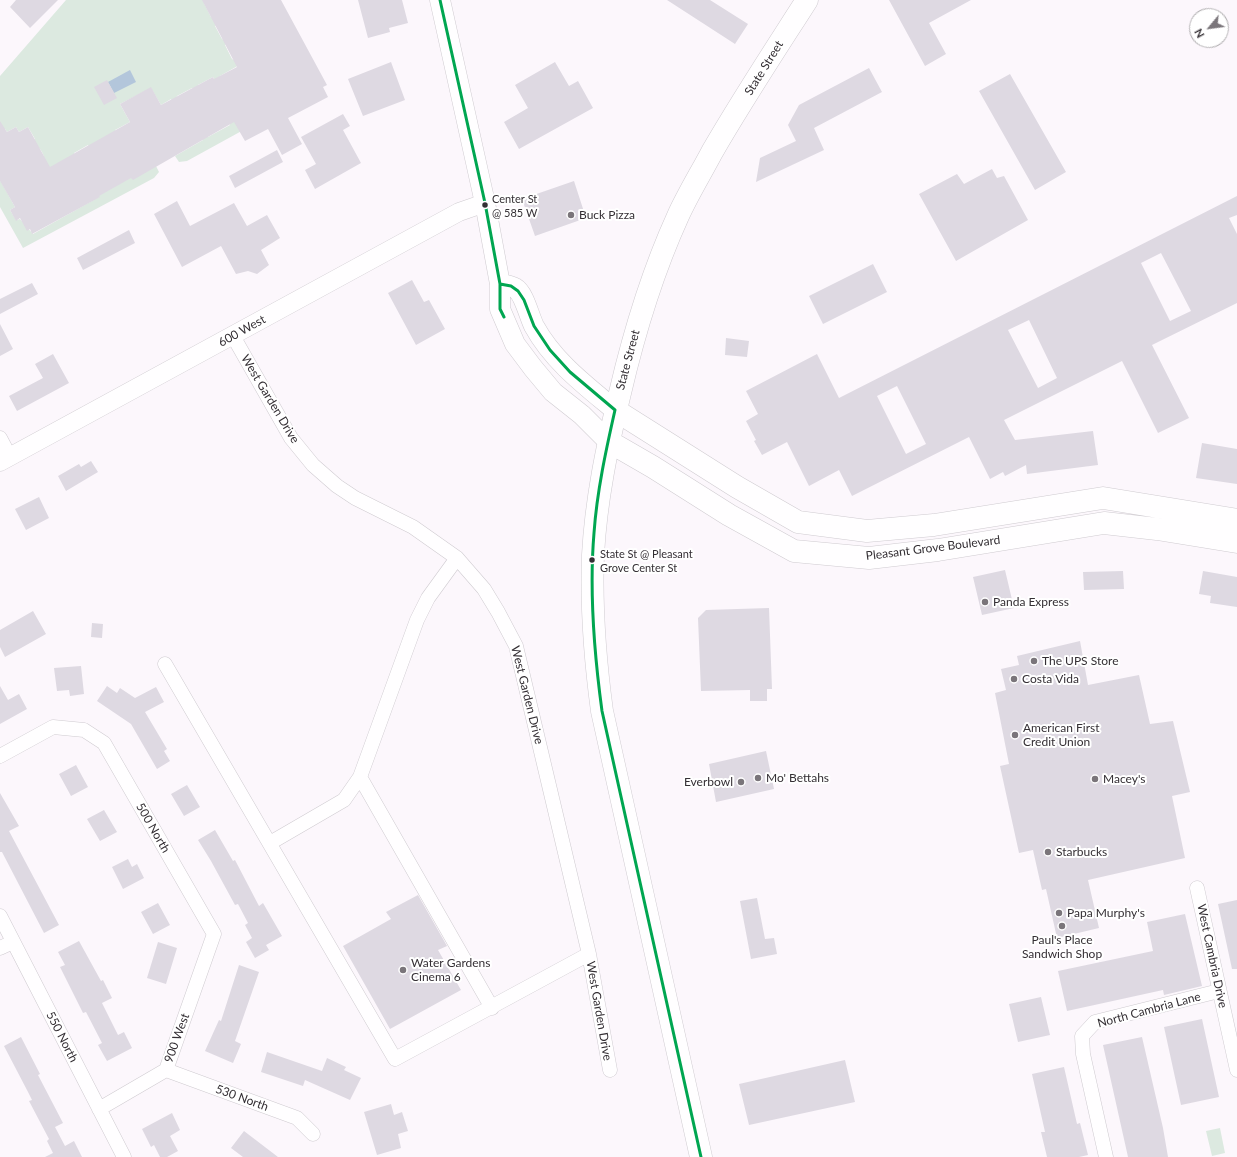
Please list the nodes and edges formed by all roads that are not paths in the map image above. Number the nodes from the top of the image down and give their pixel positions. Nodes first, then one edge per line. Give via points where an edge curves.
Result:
1 (440, 0) edge
2 (807, 0) edge
3 (485, 202) junction
4 (499, 276) junction
5 (233, 336) junction
6 (615, 410) junction
7 (0, 438) edge
8 (608, 441) junction
9 (5, 460) edge
10 (1237, 520) edge
11 (1237, 542) edge
12 (457, 558) junction
13 (164, 664) dead end
14 (0, 756) edge
15 (360, 776) junction
16 (270, 843) junction
17 (1197, 888) dead end
18 (0, 916) edge
19 (214, 934) joint
20 (13, 942) junction
21 (0, 948) edge
22 (589, 954) junction
23 (1219, 991) junction
24 (492, 1008) junction
25 (166, 1070) junction
26 (610, 1070) dead end
27 (1237, 1070) edge
28 (98, 1109) junction
29 (314, 1134) dead end
30 (124, 1157) edge
31 (701, 1157) edge
32 (1106, 1157) edge

1 - 3 main road
2 - 6 main road, State Street via 734,115 678,215 640,317
3 - 4 main road
3 - 5 street, 600 West via 459,212
4 - 6 main road via 519,290 534,326 553,354 582,383
4 - 8 main road via 500,309 516,344 553,392 582,415
5 - 9 street, 600 West
5 - 12 street, West Garden Drive via 291,438 314,465 355,498 413,527
6 - 8 main road, State Street
6 - 10 main road, Pleasant Grove Boulevard via 798,522 867,531 934,525 1103,498
7 - 9 street
8 - 11 main road, Pleasant Grove Boulevard via 729,515 794,550 869,558 938,550 1104,523
8 - 31 main road, State Street via 594,531 593,625 597,672 602,710
12 - 15 street via 428,598 417,620
12 - 22 street, West Garden Drive via 484,588 516,646
13 - 16 street
14 - 19 street, 500 North via 53,727 84,730 104,744
15 - 16 street via 344,800
15 - 24 street
16 - 24 street via 395,1059
17 - 23 street, West Cambria Drive
18 - 20 street, 550 North
19 - 25 street, 900 West
20 - 21 street
20 - 28 street, 550 North
22 - 24 street
22 - 26 street, West Garden Drive
23 - 27 street, West Cambria Drive
23 - 32 street, North Cambria Lane via 1095,1022 1082,1036 1083,1054
25 - 28 street, 900 West
25 - 29 street, 530 North via 297,1118
28 - 30 street, 550 North

